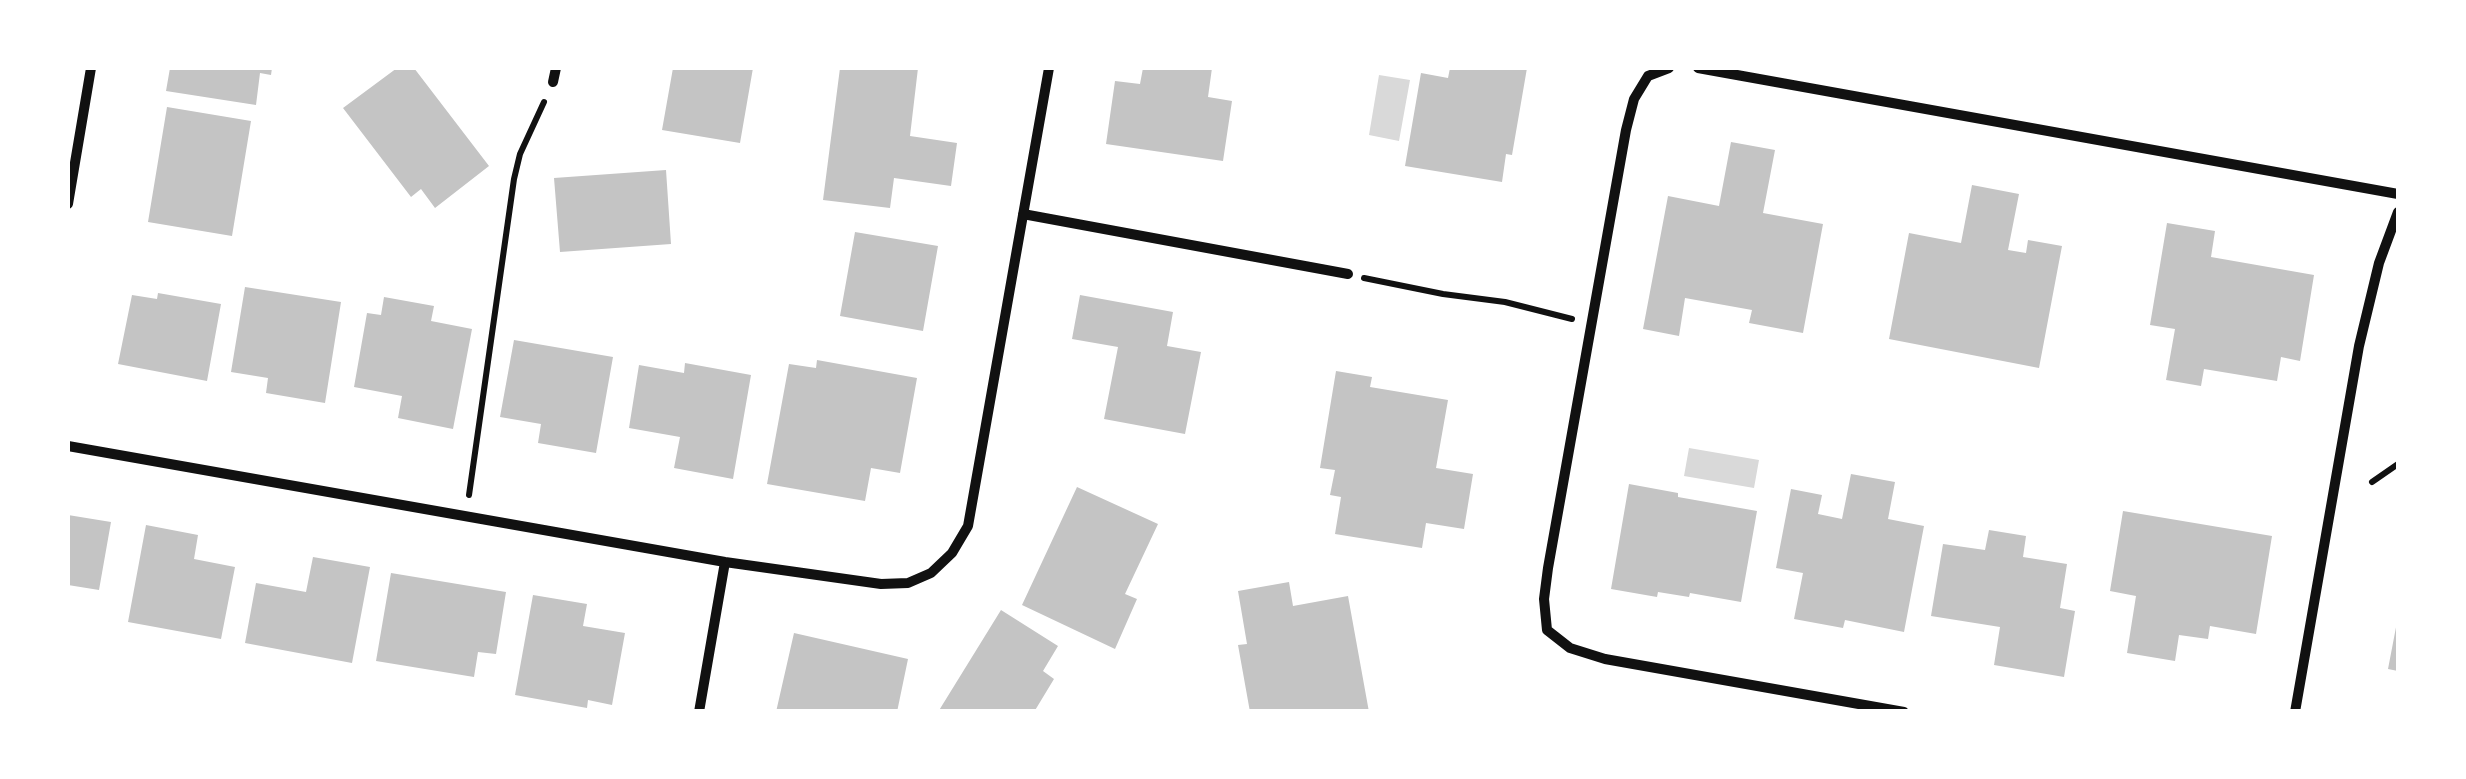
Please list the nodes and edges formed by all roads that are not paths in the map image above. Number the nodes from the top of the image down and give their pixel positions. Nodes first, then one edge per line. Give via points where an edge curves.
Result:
1 (91, 68) edge
2 (556, 68) edge
3 (1049, 68) edge
4 (1669, 68) edge
5 (1698, 68) edge
6 (554, 82) road end
7 (2398, 194) edge
8 (68, 204) edge
9 (2398, 212) edge
10 (1022, 214) junction
11 (1348, 274) road end
12 (68, 446) edge
13 (726, 562) junction
14 (699, 712) edge
15 (1904, 712) edge
16 (2296, 712) edge

1 - 8 street
2 - 6 street
3 - 10 street
4 - 15 street via 1648,76 1626,130 1548,568 1547,630 1570,648 1605,659
5 - 7 street
9 - 16 street via 2359,346
10 - 11 street
10 - 13 street via 968,526 952,553 908,583
12 - 13 street
13 - 14 street

